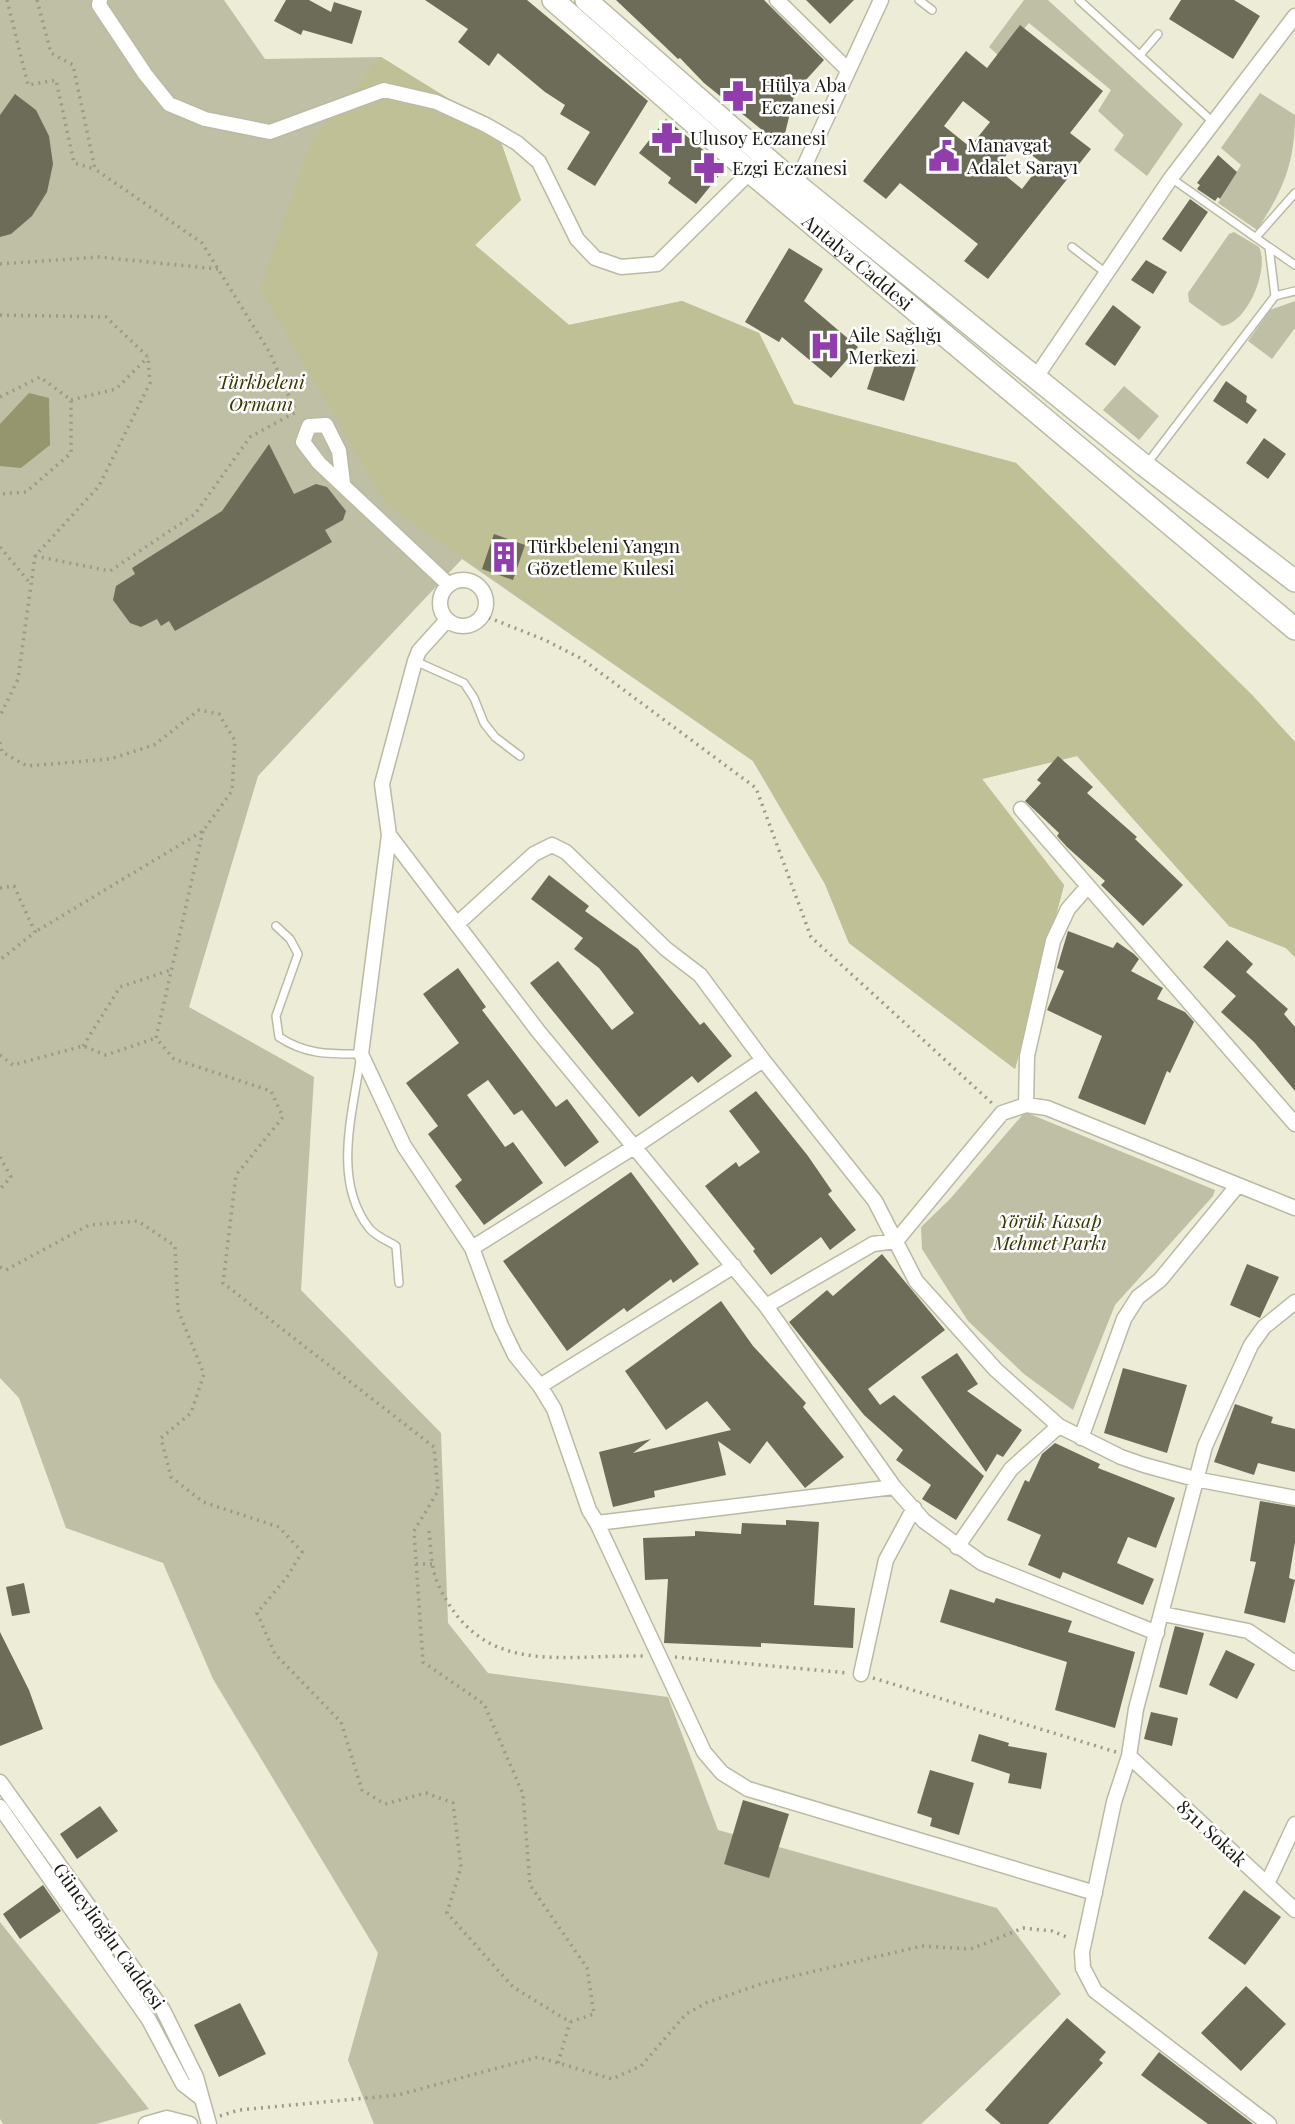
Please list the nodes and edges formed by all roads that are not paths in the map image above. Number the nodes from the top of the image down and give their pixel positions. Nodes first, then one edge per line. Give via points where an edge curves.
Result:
1 (100, 0) edge
2 (554, 0) edge
3 (586, 0) edge
4 (778, 0) edge
5 (881, 0) edge
6 (919, 0) edge
7 (1079, 0) edge
8 (932, 10) dead end
9 (1295, 16) edge
10 (1158, 34) dead end
11 (1140, 55) junction
12 (848, 70) junction
13 (1214, 123) junction
14 (750, 172) junction
15 (1171, 178) junction
16 (796, 184) junction
17 (1295, 193) edge
18 (1257, 236) junction
19 (1072, 247) dead end
20 (1269, 247) junction
21 (1295, 265) edge
22 (1107, 273) junction
23 (1295, 291) edge
24 (1275, 296) junction
25 (1036, 377) junction
26 (1145, 466) junction
27 (343, 483) junction
28 (1295, 581) edge
29 (449, 585) junction
30 (447, 620) junction
31 (1295, 629) edge
32 (415, 661) junction
33 (520, 756) dead end
34 (1021, 809) dead end
35 (389, 835) junction
36 (1088, 886) junction
37 (457, 924) junction
38 (276, 926) dead end
39 (361, 1054) junction
40 (763, 1060) junction
41 (1026, 1105) junction
42 (1295, 1124) edge
43 (634, 1147) junction
44 (1238, 1185) junction
45 (1295, 1208) edge
46 (896, 1241) junction
47 (472, 1248) junction
48 (734, 1266) junction
49 (399, 1283) dead end
50 (1295, 1302) edge
51 (766, 1306) junction
52 (540, 1386) junction
53 (1059, 1426) junction
54 (1081, 1438) junction
55 (1195, 1479) junction
56 (894, 1486) junction
57 (1295, 1498) edge
58 (914, 1508) junction
59 (597, 1523) junction
60 (957, 1547) junction
61 (1163, 1614) junction
62 (1157, 1633) junction
63 (1295, 1663) edge
64 (861, 1674) road end
65 (1129, 1756) junction
66 (0, 1782) edge
67 (0, 1807) edge
68 (1295, 1824) edge
69 (1267, 1884) junction
70 (1095, 1893) junction
71 (1295, 1910) edge
72 (201, 2098) junction
73 (209, 2122) edge
74 (146, 2124) edge
75 (191, 2124) edge
76 (1269, 2124) edge

1 - 14 street via 99,5 169,104 205,119 270,132 384,90 436,102 486,125 539,162 577,239 595,258 621,267 657,264
2 - 14 main road, Antalya Caddesi
3 - 16 main road, Antalya Caddesi
4 - 12 street
5 - 12 street
6 - 8 lane
7 - 11 lane
9 - 13 street
10 - 11 lane
11 - 13 lane
12 - 16 street
13 - 15 street
14 - 31 main road, Antalya Caddesi
15 - 18 lane
15 - 22 street
16 - 25 main road, Antalya Caddesi
17 - 18 lane
18 - 20 lane
19 - 22 lane
20 - 21 lane
20 - 24 lane
22 - 25 street
23 - 24 lane
24 - 26 lane
25 - 26 main road, Antalya Caddesi
26 - 28 main road, Antalya Caddesi
27 - 27 street via 338,451 326,425 309,426 303,442 318,463
27 - 29 street
29 - 30 street via 440,598
29 - 30 street via 464,580 478,586 486,600 482,615 470,625
30 - 32 street
32 - 33 lane via 464,683 484,723
32 - 35 street via 382,784
34 - 36 street
35 - 37 street
35 - 39 street
36 - 41 street via 1068,909 1053,941 1027,1056
36 - 42 street
37 - 40 street via 534,854 552,845 566,852 666,949 700,975
37 - 43 street
38 - 39 lane via 298,954 276,1016 279,1037 295,1048 318,1054
39 - 47 street via 404,1146
39 - 49 lane via 346,1170 351,1197 370,1230 396,1247
40 - 43 street
40 - 46 street via 876,1201
41 - 44 street via 1047,1108
41 - 46 street via 1002,1113
43 - 47 street
43 - 48 street
44 - 45 street
44 - 54 street via 1160,1280 1138,1297 1124,1319
46 - 51 street via 873,1244
46 - 53 street via 916,1281 996,1370
47 - 52 street via 505,1336
48 - 51 street
48 - 52 street
50 - 55 street via 1264,1327 1251,1345 1217,1417
51 - 56 street
52 - 59 street via 554,1409
53 - 54 street
53 - 60 street via 1011,1469
54 - 55 street via 1121,1457
55 - 57 street
55 - 61 street
56 - 58 street
56 - 59 street
58 - 60 street
58 - 64 street via 886,1560
59 - 70 street via 704,1752 734,1782
60 - 62 street via 1019,1580
61 - 62 street
61 - 63 street via 1248,1631
62 - 65 street via 1136,1709
65 - 69 street, 8511 Sokak
65 - 70 street
66 - 72 street, Güneylioğlu Caddesi via 163,2010 196,2077
67 - 72 street, Güneylioğlu Caddesi via 149,2020 183,2084
68 - 69 street
69 - 71 street, 8511 Sokak
70 - 76 street via 1083,1968 1095,1991
72 - 73 street, Güneylioğlu Caddesi
73 - 75 street
74 - 75 street via 167,2118

